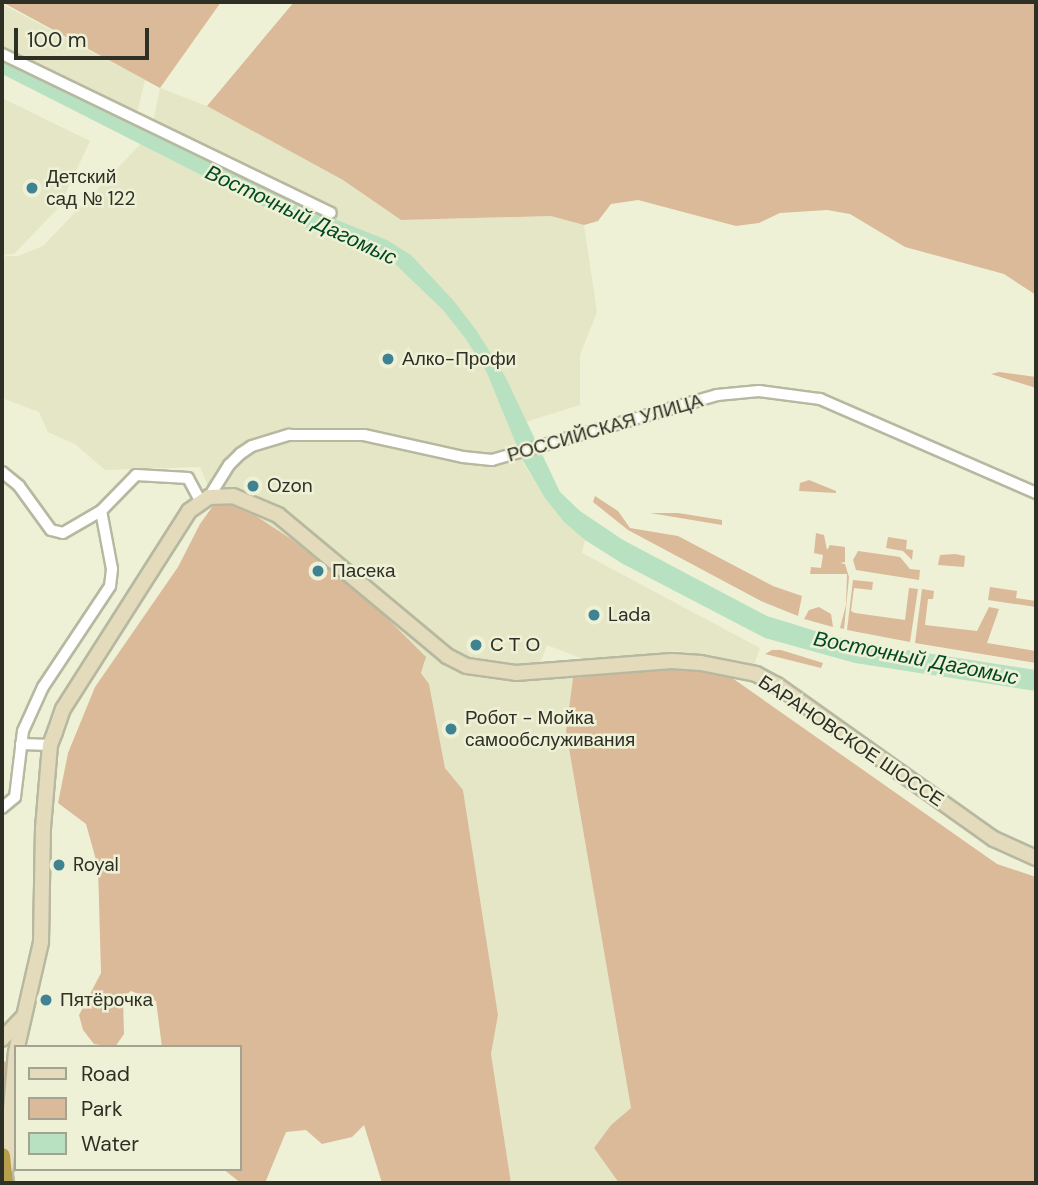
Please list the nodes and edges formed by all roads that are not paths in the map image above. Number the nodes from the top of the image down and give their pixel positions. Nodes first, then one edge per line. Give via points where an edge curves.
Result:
1 (2, 54) edge
2 (331, 212) dead end
3 (2, 472) edge
4 (1036, 493) edge
5 (204, 499) junction
6 (101, 511) junction
7 (21, 744) junction
8 (50, 745) junction
9 (2, 808) edge
10 (1036, 858) edge
11 (23, 1017) junction
12 (2, 1028) edge
13 (2, 1039) edge
14 (17, 1045) edge
15 (2, 1054) edge
16 (14, 1058) edge
17 (2, 1156) edge
18 (5, 1180) edge

1 - 2 street
3 - 6 street via 19,486 51,530 63,533
4 - 5 street, РОССИЙСКАЯ УЛИЦА via 820,399 759,391 717,395 492,460 364,435 289,435 240,454
5 - 6 street via 188,478 136,475
5 - 8 main road, РОССИЙСКАЯ УЛИЦА via 189,511 77,687
5 - 10 main road, БАРАНОВСКОЕ ШОССЕ via 233,495 278,515 447,656 475,668 516,673 672,661 756,674 994,839
6 - 7 street via 112,569 110,586 43,687
7 - 8 street
7 - 9 street via 15,797
8 - 11 main road, РОССИЙСКАЯ УЛИЦА via 41,942
11 - 12 main road
11 - 13 main road
11 - 14 main road
11 - 15 main road via 14,1040
16 - 18 main road
17 - 18 highway

